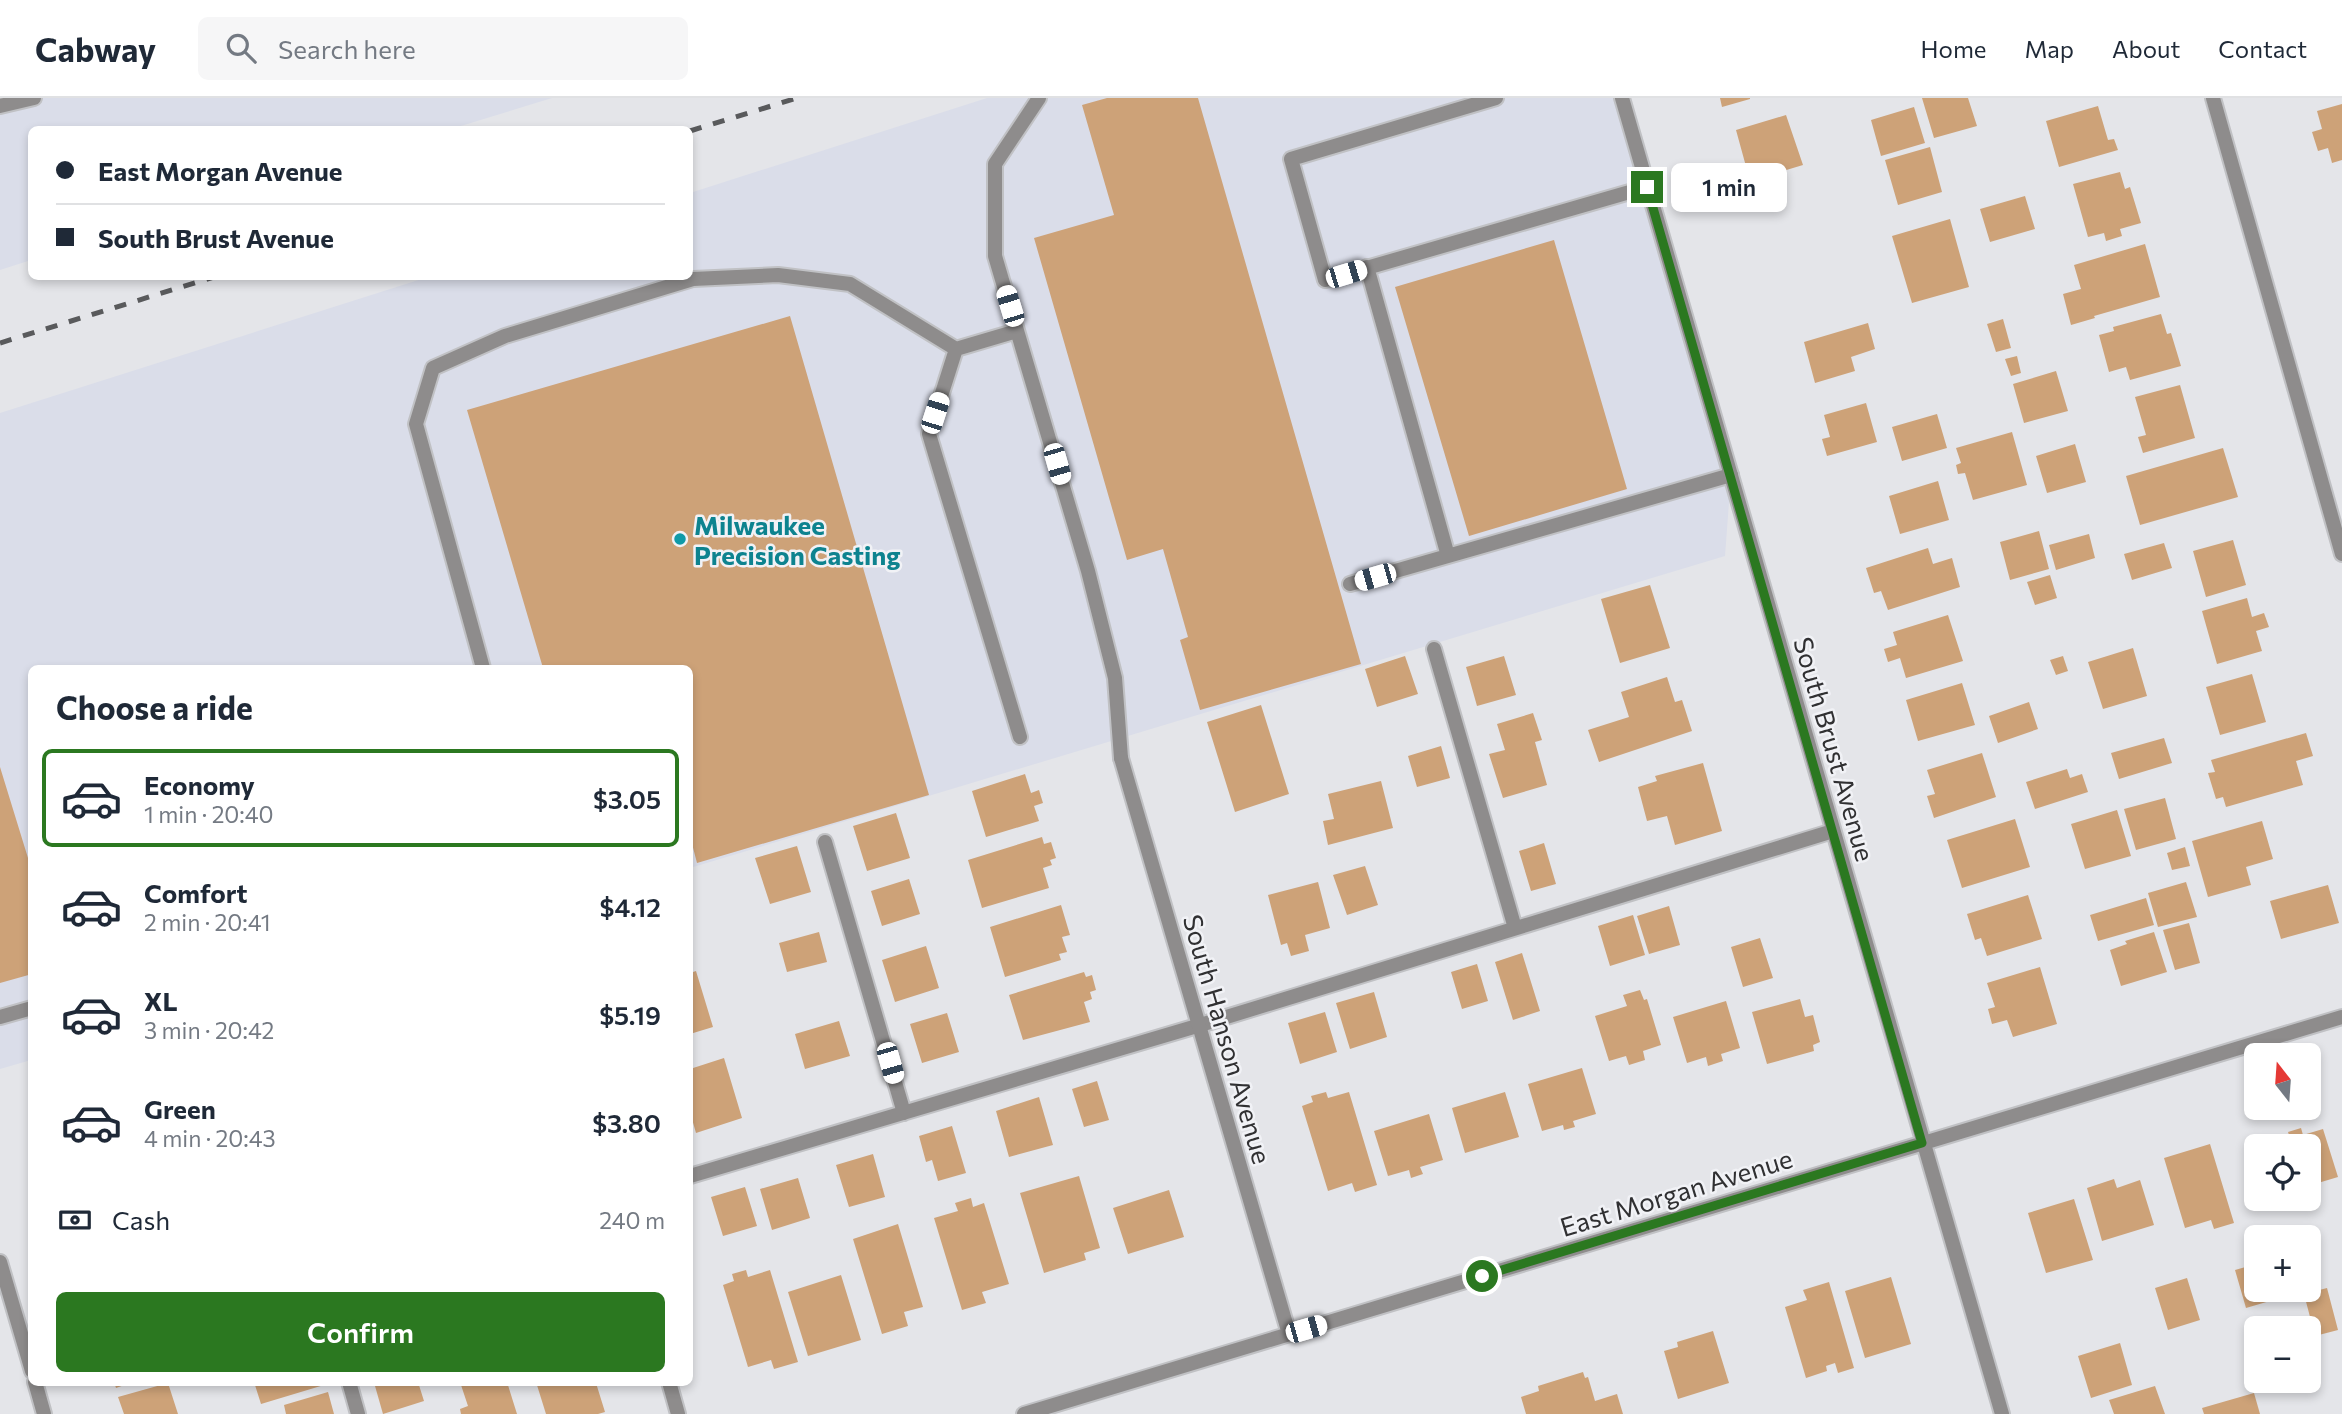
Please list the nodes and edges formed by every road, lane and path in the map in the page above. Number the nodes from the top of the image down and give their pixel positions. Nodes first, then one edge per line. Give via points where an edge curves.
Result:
1 (34, 98) edge
2 (1039, 98) edge
3 (1496, 98) edge
4 (1622, 98) edge
5 (2213, 98) edge
6 (0, 106) edge
7 (1647, 187) junction
8 (1367, 268) junction
9 (693, 279) edge
10 (690, 280) edge
11 (1017, 331) junction
12 (956, 349) junction
13 (1731, 475) junction
14 (2342, 554) edge
15 (1448, 556) junction
16 (1350, 584) dead end
17 (1434, 649) dead end
18 (482, 665) edge
19 (1020, 737) dead end
20 (1833, 831) junction
21 (825, 842) dead end
22 (1515, 928) junction
23 (28, 1009) edge
24 (0, 1017) edge
25 (2342, 1017) edge
26 (1197, 1026) junction
27 (904, 1112) junction
28 (1922, 1143) junction
29 (693, 1175) edge
30 (0, 1262) edge
31 (1289, 1334) junction
32 (28, 1357) edge
33 (36, 1386) edge
34 (350, 1386) edge
35 (670, 1386) edge
36 (44, 1414) edge
37 (358, 1414) edge
38 (678, 1414) edge
39 (1024, 1414) edge
40 (2002, 1414) edge

1 - 6 street
2 - 11 street, South Hanson Avenue via 995,164 995,256
3 - 8 street via 1291,159 1325,280
4 - 7 street, South Brust Avenue
5 - 14 street
7 - 8 street
7 - 13 street, South Brust Avenue
8 - 15 street
9 - 12 street via 778,275 850,284
10 - 18 street via 505,336 433,368 416,424
11 - 12 street
11 - 26 street, South Hanson Avenue via 1088,571 1115,678 1121,758
12 - 19 street via 929,434
13 - 15 street
13 - 20 street, South Brust Avenue
15 - 16 street
17 - 22 street
20 - 22 street
20 - 28 street, South Brust Avenue
21 - 27 street
22 - 26 street
23 - 24 street
25 - 28 street, East Morgan Avenue
26 - 27 street
26 - 31 street, South Hanson Avenue
27 - 29 street
28 - 31 street, East Morgan Avenue
28 - 40 street, South Brust Avenue
30 - 32 street
31 - 39 street, East Morgan Avenue
33 - 36 street
34 - 37 street
35 - 38 street

